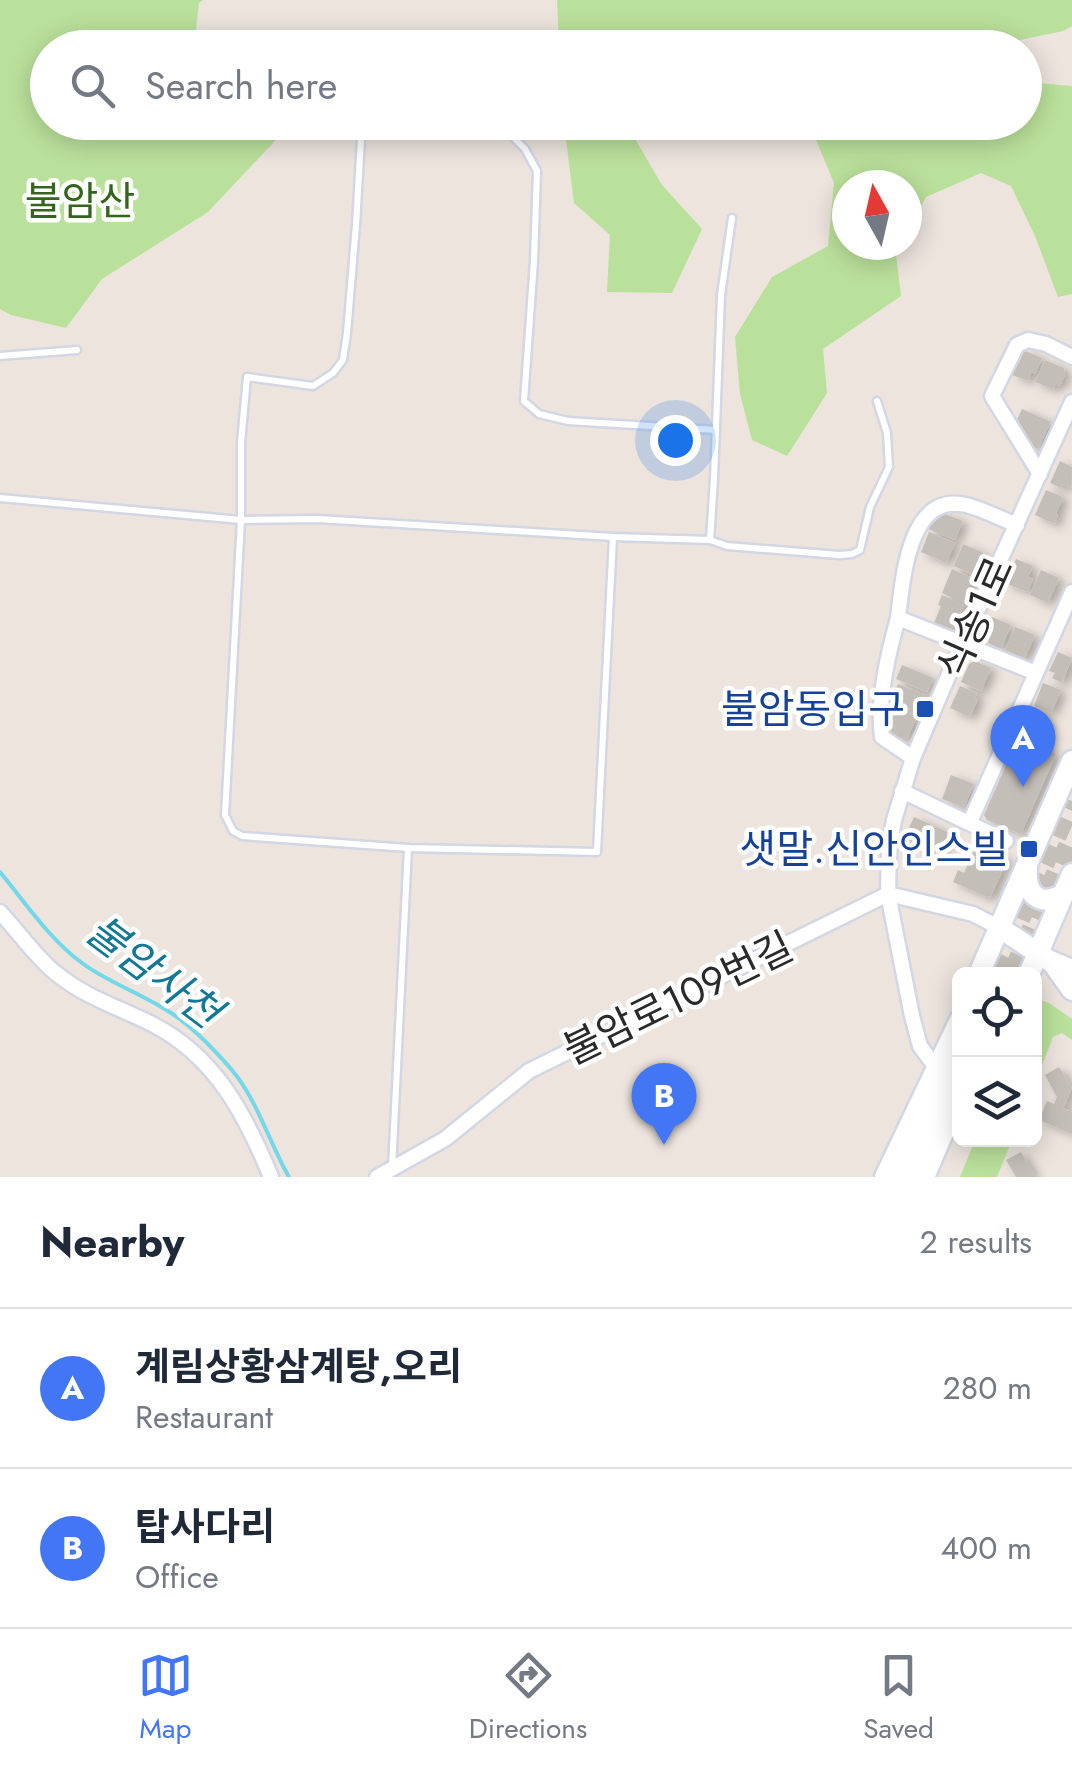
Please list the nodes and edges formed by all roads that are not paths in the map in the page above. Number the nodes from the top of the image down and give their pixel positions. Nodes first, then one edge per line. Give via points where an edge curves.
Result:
1 (361, 140) edge
2 (516, 140) edge
3 (732, 218) dead end
4 (77, 350) dead end
5 (0, 356) edge
6 (1072, 357) edge
7 (877, 401) dead end
8 (1072, 402) edge
9 (716, 430) junction
10 (1040, 474) junction
11 (0, 498) edge
12 (241, 520) junction
13 (1017, 526) junction
14 (613, 537) junction
15 (710, 540) junction
16 (1072, 592) edge
17 (898, 618) junction
18 (962, 644) junction
19 (1036, 672) junction
20 (914, 758) junction
21 (1072, 761) edge
22 (902, 791) junction
23 (970, 822) junction
24 (1006, 840) dead end
25 (408, 848) junction
26 (1027, 866) junction
27 (1072, 874) edge
28 (888, 894) junction
29 (1064, 894) junction
30 (0, 912) edge
31 (1000, 928) junction
32 (1045, 957) junction
33 (982, 967) edge
34 (1036, 967) edge
35 (1072, 970) edge
36 (1072, 990) edge
37 (949, 1058) edge
38 (952, 1112) edge
39 (952, 1147) edge
40 (392, 1169) junction
41 (271, 1177) edge
42 (377, 1177) edge
43 (884, 1177) edge
44 (906, 1177) edge
45 (924, 1177) edge
46 (938, 1177) edge

1 - 12 lane via 343,360 314,386 247,377
2 - 9 lane via 537,170 524,401 539,414 568,421
3 - 9 lane via 721,295
4 - 5 lane
6 - 10 street via 1028,340 1017,346 992,396
7 - 15 lane via 889,467 870,506 860,550 839,556
8 - 10 street, 식송1로
9 - 15 lane
10 - 13 street, 식송1로
11 - 12 lane
12 - 14 lane
12 - 25 lane via 224,815 242,836
13 - 17 street via 966,505 926,514 905,568
13 - 18 street, 식송1로
14 - 15 lane
14 - 25 lane via 597,852
16 - 19 street
17 - 18 street
17 - 20 street via 880,724 882,737
18 - 19 street
18 - 20 street, 식송1로
19 - 23 street
20 - 22 street, 식송1로
21 - 26 street
22 - 23 street
22 - 28 street, 식송1로
23 - 24 street
25 - 40 lane
26 - 29 street via 1031,893 1048,900
26 - 31 street
27 - 29 street
28 - 31 street via 973,914
28 - 37 street, 식송1로 via 920,1046
28 - 40 street, 불암로109번길 via 529,1071 445,1139
29 - 32 street
30 - 41 street via 55,974 186,1045 227,1087
31 - 32 street
31 - 33 street
32 - 34 street
32 - 35 street
32 - 36 street
37 - 43 street
37 - 44 street
38 - 45 street
39 - 46 street
40 - 42 street, 불암로109번길

